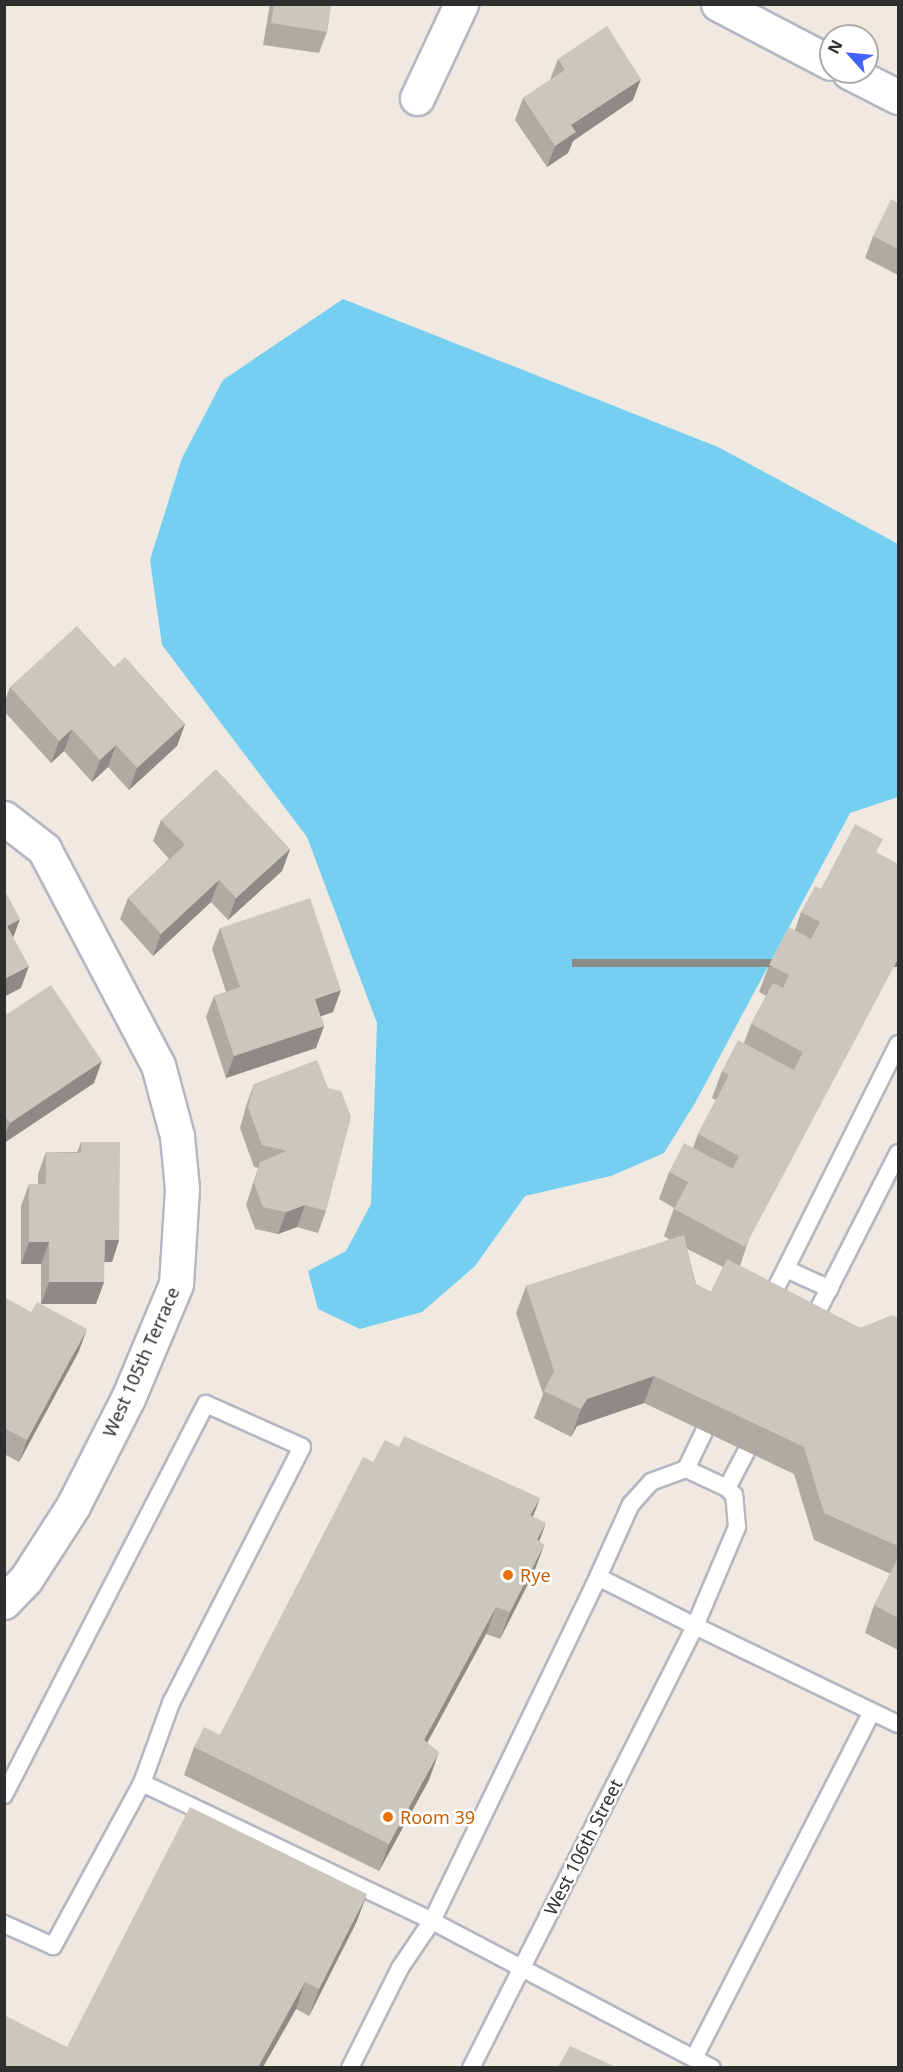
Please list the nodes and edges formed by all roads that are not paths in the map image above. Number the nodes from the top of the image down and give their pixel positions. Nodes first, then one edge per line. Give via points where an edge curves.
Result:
1 (462, 4) edge
2 (718, 4) edge
3 (819, 57) edge
4 (872, 84) edge
5 (417, 98) dead end
6 (898, 98) edge
7 (4, 818) edge
8 (898, 1044) edge
9 (898, 1154) edge
10 (786, 1269) junction
11 (830, 1289) junction
12 (765, 1310) edge
13 (806, 1333) edge
14 (704, 1432) edge
15 (746, 1452) edge
16 (686, 1469) junction
17 (727, 1488) junction
18 (598, 1577) junction
19 (4, 1602) edge
20 (695, 1626) junction
21 (872, 1712) junction
22 (898, 1724) edge
23 (142, 1783) junction
24 (4, 1795) edge
25 (432, 1921) junction
26 (4, 1924) edge
27 (523, 1967) junction
28 (694, 2058) junction
29 (350, 2067) edge
30 (471, 2067) edge
31 (712, 2067) edge

1 - 5 street
2 - 3 street
4 - 6 street
7 - 19 street, West 105th Terrace via 44,849 158,1065 177,1136 182,1189 176,1284 132,1388 73,1506 26,1579
8 - 10 lane
9 - 11 lane
10 - 11 lane
10 - 12 lane
11 - 13 lane
14 - 16 lane
15 - 17 lane
16 - 17 lane
16 - 18 lane via 651,1482 631,1504
17 - 20 lane, West 106th Street via 734,1496 737,1527
18 - 20 lane
18 - 25 lane
20 - 21 lane
20 - 27 lane, West 106th Street
21 - 22 lane
21 - 28 lane
23 - 24 lane via 171,1703 302,1447 206,1404
23 - 25 lane
23 - 26 lane via 53,1946
25 - 27 lane
25 - 29 lane via 400,1968
27 - 28 lane
27 - 30 lane, West 106th Street
28 - 31 lane

